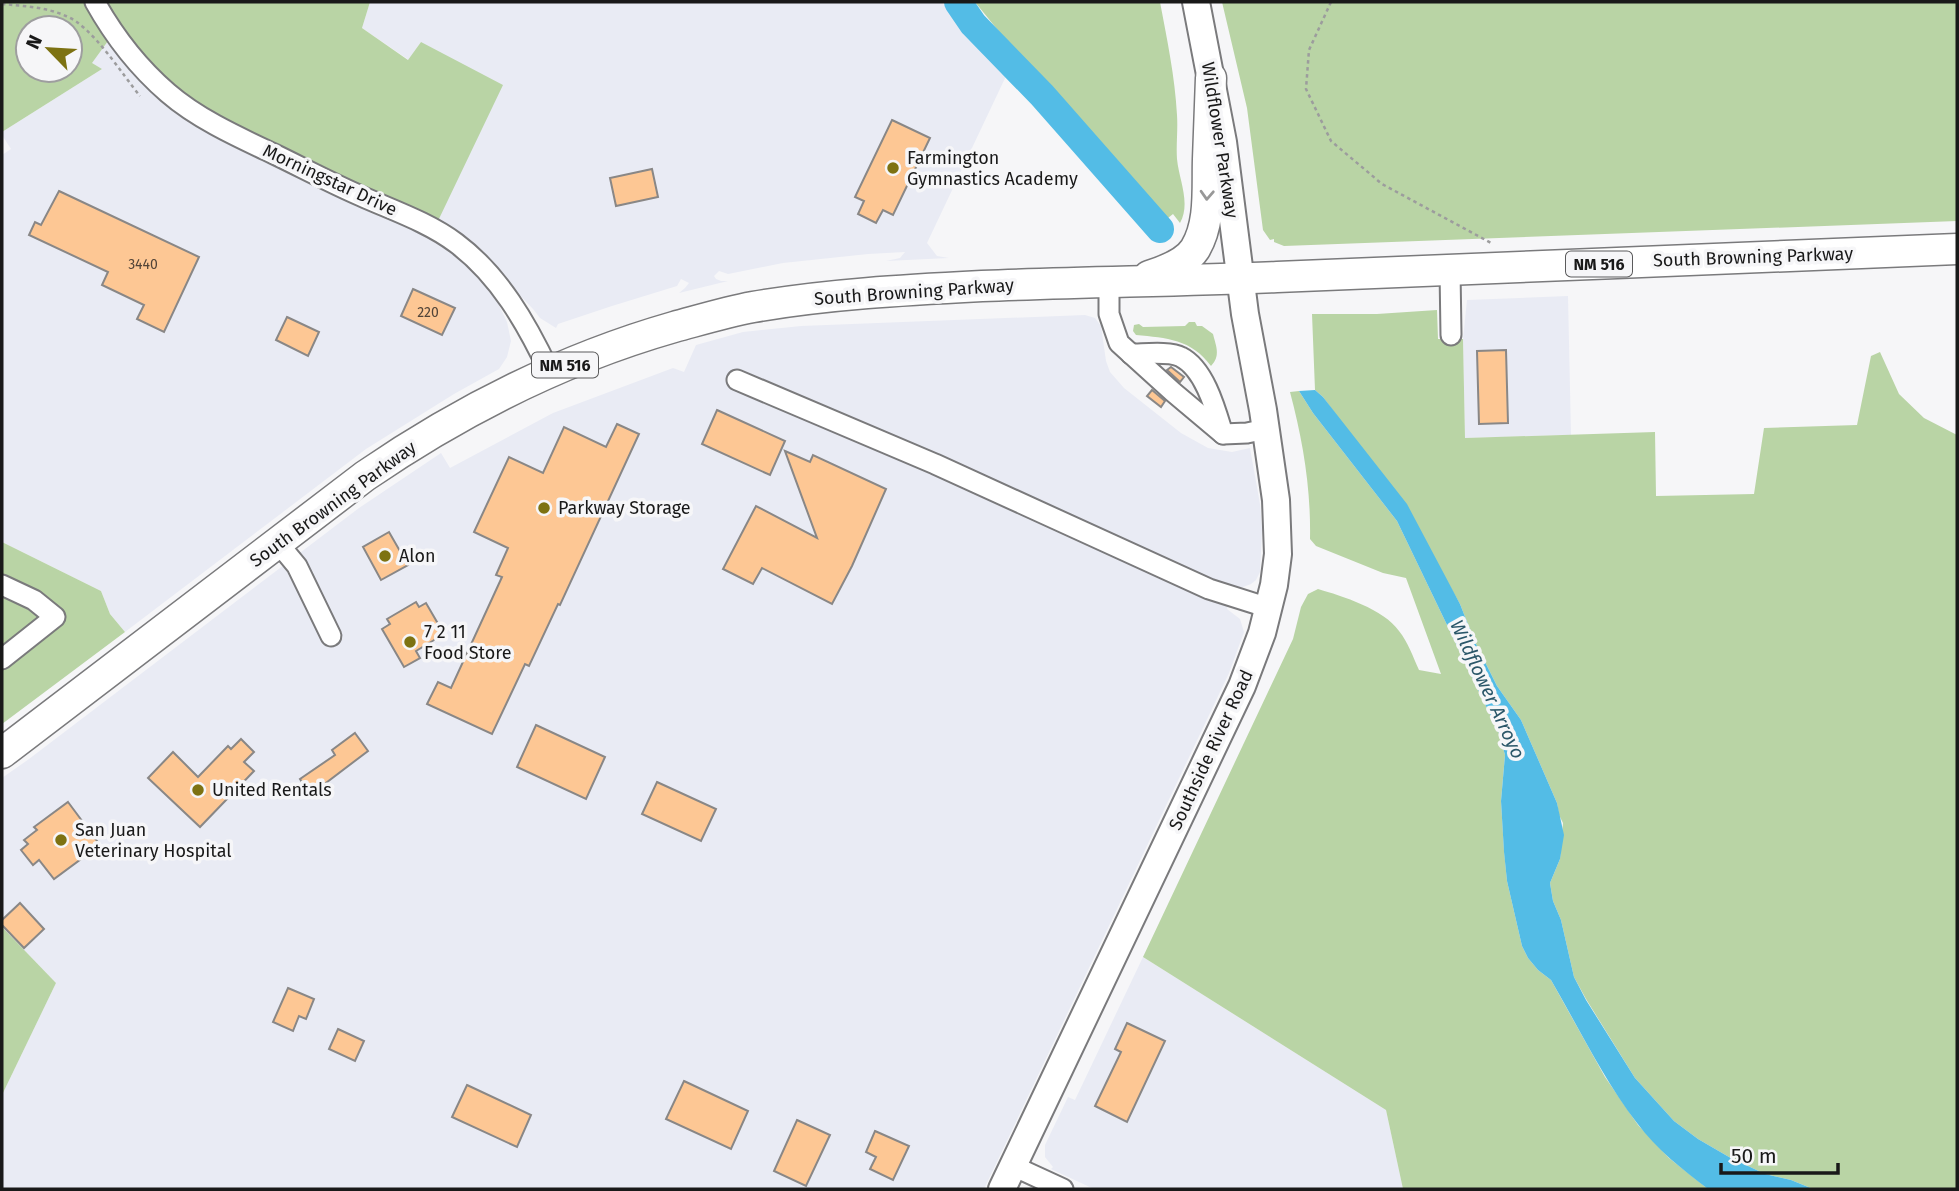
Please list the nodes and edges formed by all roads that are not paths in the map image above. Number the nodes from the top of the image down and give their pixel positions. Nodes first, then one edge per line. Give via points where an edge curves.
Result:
1 (95, 2) edge
2 (1196, 2) edge
3 (1211, 78) junction
4 (1957, 249) edge
5 (1450, 270) junction
6 (1241, 278) junction
7 (1121, 281) junction
8 (1451, 335) dead end
9 (1130, 354) junction
10 (549, 371) junction
11 (737, 380) dead end
12 (1266, 429) junction
13 (1223, 435) junction
14 (278, 543) junction
15 (2, 585) edge
16 (1269, 608) junction
17 (331, 636) dead end
18 (2, 659) edge
19 (2, 753) edge
20 (1007, 1178) edge
21 (1063, 1189) edge

1 - 10 street, Morningstar Drive via 140,66 195,112 458,244 508,298
2 - 3 main road, Wildflower Parkway
3 - 6 main road, Wildflower Parkway
3 -> 7 highway via 1203,231 1190,255 1159,273
4 - 5 highway, South Browning Parkway / NM 516
5 - 6 highway, South Browning Parkway / NM 516
5 - 8 street
6 - 7 highway, South Browning Parkway / NM 516
6 - 12 main road, Southside River Road
7 - 9 street via 1109,314 1119,343
7 - 10 highway, South Browning Parkway / NM 516 via 850,293 750,307 620,343
9 - 13 street
9 - 13 street via 1180,356 1196,369
10 - 14 highway, South Browning Parkway / NM 516 via 405,449
11 - 16 street via 1209,589
12 - 13 street
12 - 16 main road, Southside River Road via 1278,526
14 - 17 street via 297,566
14 - 19 highway, South Browning Parkway / NM 516
15 - 18 street via 34,600 55,618
16 - 20 main road, Southside River Road via 1253,659 1219,735
20 - 21 street

